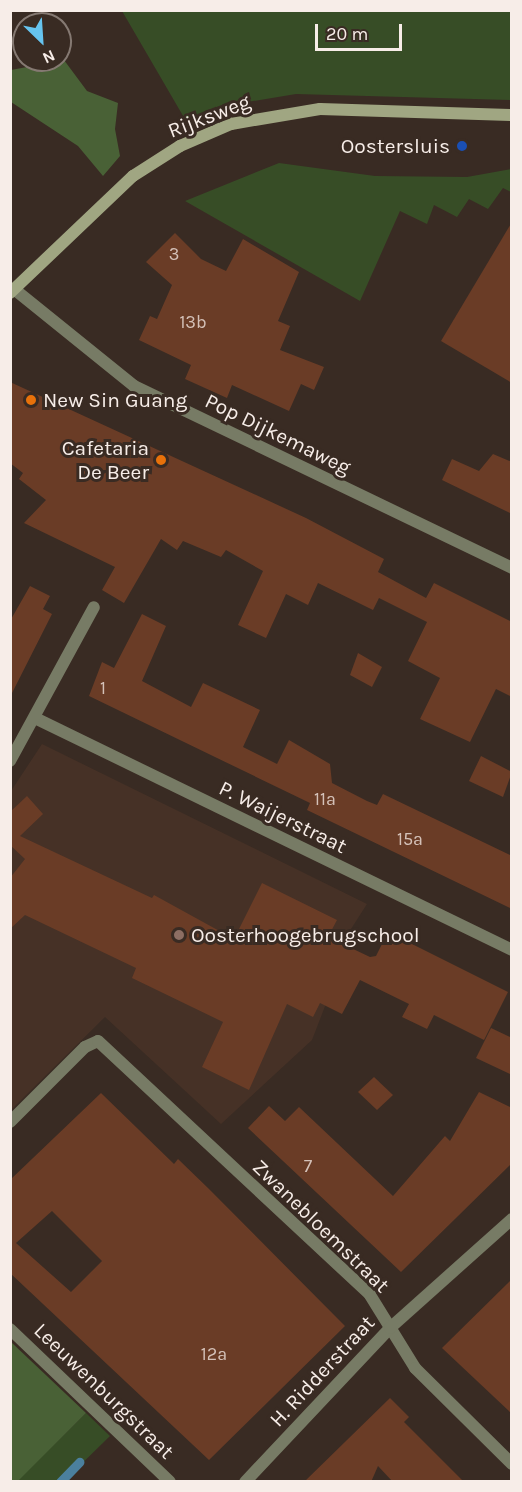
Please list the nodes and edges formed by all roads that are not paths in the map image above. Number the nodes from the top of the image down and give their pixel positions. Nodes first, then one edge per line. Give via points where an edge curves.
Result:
1 (512, 115) edge
2 (12, 291) edge
3 (512, 568) edge
4 (94, 607) dead end
5 (37, 720) junction
6 (10, 761) edge
7 (512, 950) edge
8 (10, 1122) edge
9 (512, 1219) edge
10 (390, 1328) junction
11 (10, 1329) edge
12 (512, 1464) edge
13 (170, 1482) edge
14 (245, 1482) edge

1 - 2 main road, Rijksweg via 320,109 231,124 180,146 133,176
2 - 3 street, Pop Dijkemaweg via 134,386
4 - 5 street
5 - 6 street
5 - 7 street, P. Waijerstraat
8 - 10 street, Zwanebloemstraat via 85,1047 98,1041 370,1295
9 - 10 street, H. Ridderstraat
10 - 12 street, Zwanebloemstraat via 415,1368
10 - 14 street, H. Ridderstraat
11 - 13 street, Leeuwenburgstraat

